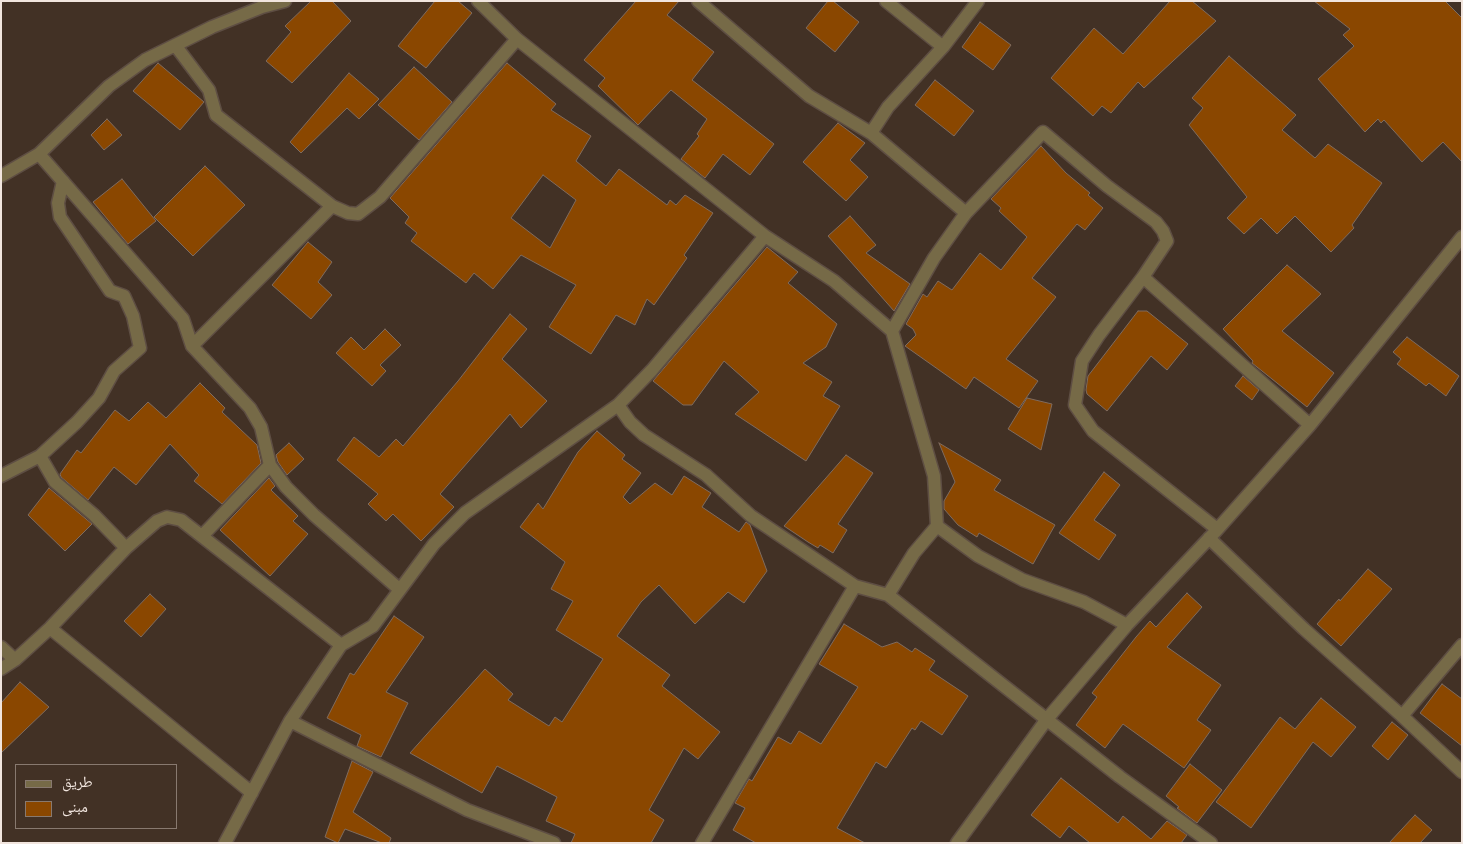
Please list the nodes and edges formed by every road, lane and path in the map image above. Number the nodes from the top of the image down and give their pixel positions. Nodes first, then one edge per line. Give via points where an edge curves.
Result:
1 (285, 1) edge
2 (478, 1) edge
3 (698, 1) edge
4 (886, 1) edge
5 (978, 1) edge
6 (516, 39) junction
7 (175, 45) junction
8 (942, 47) junction
9 (871, 133) junction
10 (39, 154) junction
11 (1, 176) edge
12 (62, 181) junction
13 (332, 206) junction
14 (966, 213) junction
15 (765, 236) junction
16 (1462, 236) edge
17 (1144, 277) junction
18 (892, 331) junction
19 (192, 346) junction
20 (618, 405) junction
21 (1310, 425) junction
22 (40, 456) junction
23 (270, 465) junction
24 (1, 476) edge
25 (937, 526) junction
26 (1213, 534) junction
27 (202, 536) junction
28 (126, 548) junction
29 (855, 586) junction
30 (398, 589) junction
31 (888, 595) junction
32 (1127, 625) junction
33 (50, 628) junction
34 (341, 645) junction
35 (1462, 645) edge
36 (1, 647) edge
37 (15, 660) junction
38 (1, 669) edge
39 (1402, 716) junction
40 (1047, 719) junction
41 (290, 721) junction
42 (1462, 772) edge
43 (252, 793) junction
44 (225, 843) edge
45 (554, 843) edge
46 (702, 843) edge
47 (957, 843) edge
48 (1210, 843) edge

1 - 7 street via 254,10
2 - 6 street
3 - 9 street via 809,96
4 - 8 street
5 - 8 street
6 - 13 street via 380,197 358,214
6 - 15 street
7 - 10 street via 145,60 109,86
7 - 13 street via 210,90 216,115
8 - 9 street via 888,107
9 - 14 street
10 - 11 street
10 - 12 street
12 - 19 street via 183,319
12 - 22 street via 58,203 60,217 110,292 124,296 133,316 140,348 114,371 99,398
13 - 19 street
14 - 17 street via 1043,132 1163,231 1167,241
14 - 18 street via 934,258
15 - 18 street via 834,281
15 - 20 street via 652,370
16 - 21 street
17 - 21 street
17 - 26 street via 1082,361 1075,405 1093,431
18 - 25 street via 934,476
19 - 23 street via 250,408 261,427
20 - 29 street via 644,435 706,475 751,516
20 - 30 street via 465,512
21 - 26 street
22 - 24 street
22 - 28 street via 55,482 94,514
23 - 27 street
23 - 30 street via 286,487 314,515
25 - 31 street via 914,552
25 - 32 street via 978,556 1023,580 1084,602
26 - 32 street
26 - 39 street via 1317,641
27 - 28 street via 181,520 166,517
27 - 34 street
28 - 33 street
29 - 31 street
29 - 46 street
30 - 34 street via 373,626
31 - 40 street
32 - 40 street
33 - 37 street
33 - 43 street
34 - 41 street
35 - 39 street
36 - 37 street
37 - 38 street
39 - 42 street
40 - 47 street
40 - 48 street
41 - 43 street
41 - 45 street via 467,810
43 - 44 street

